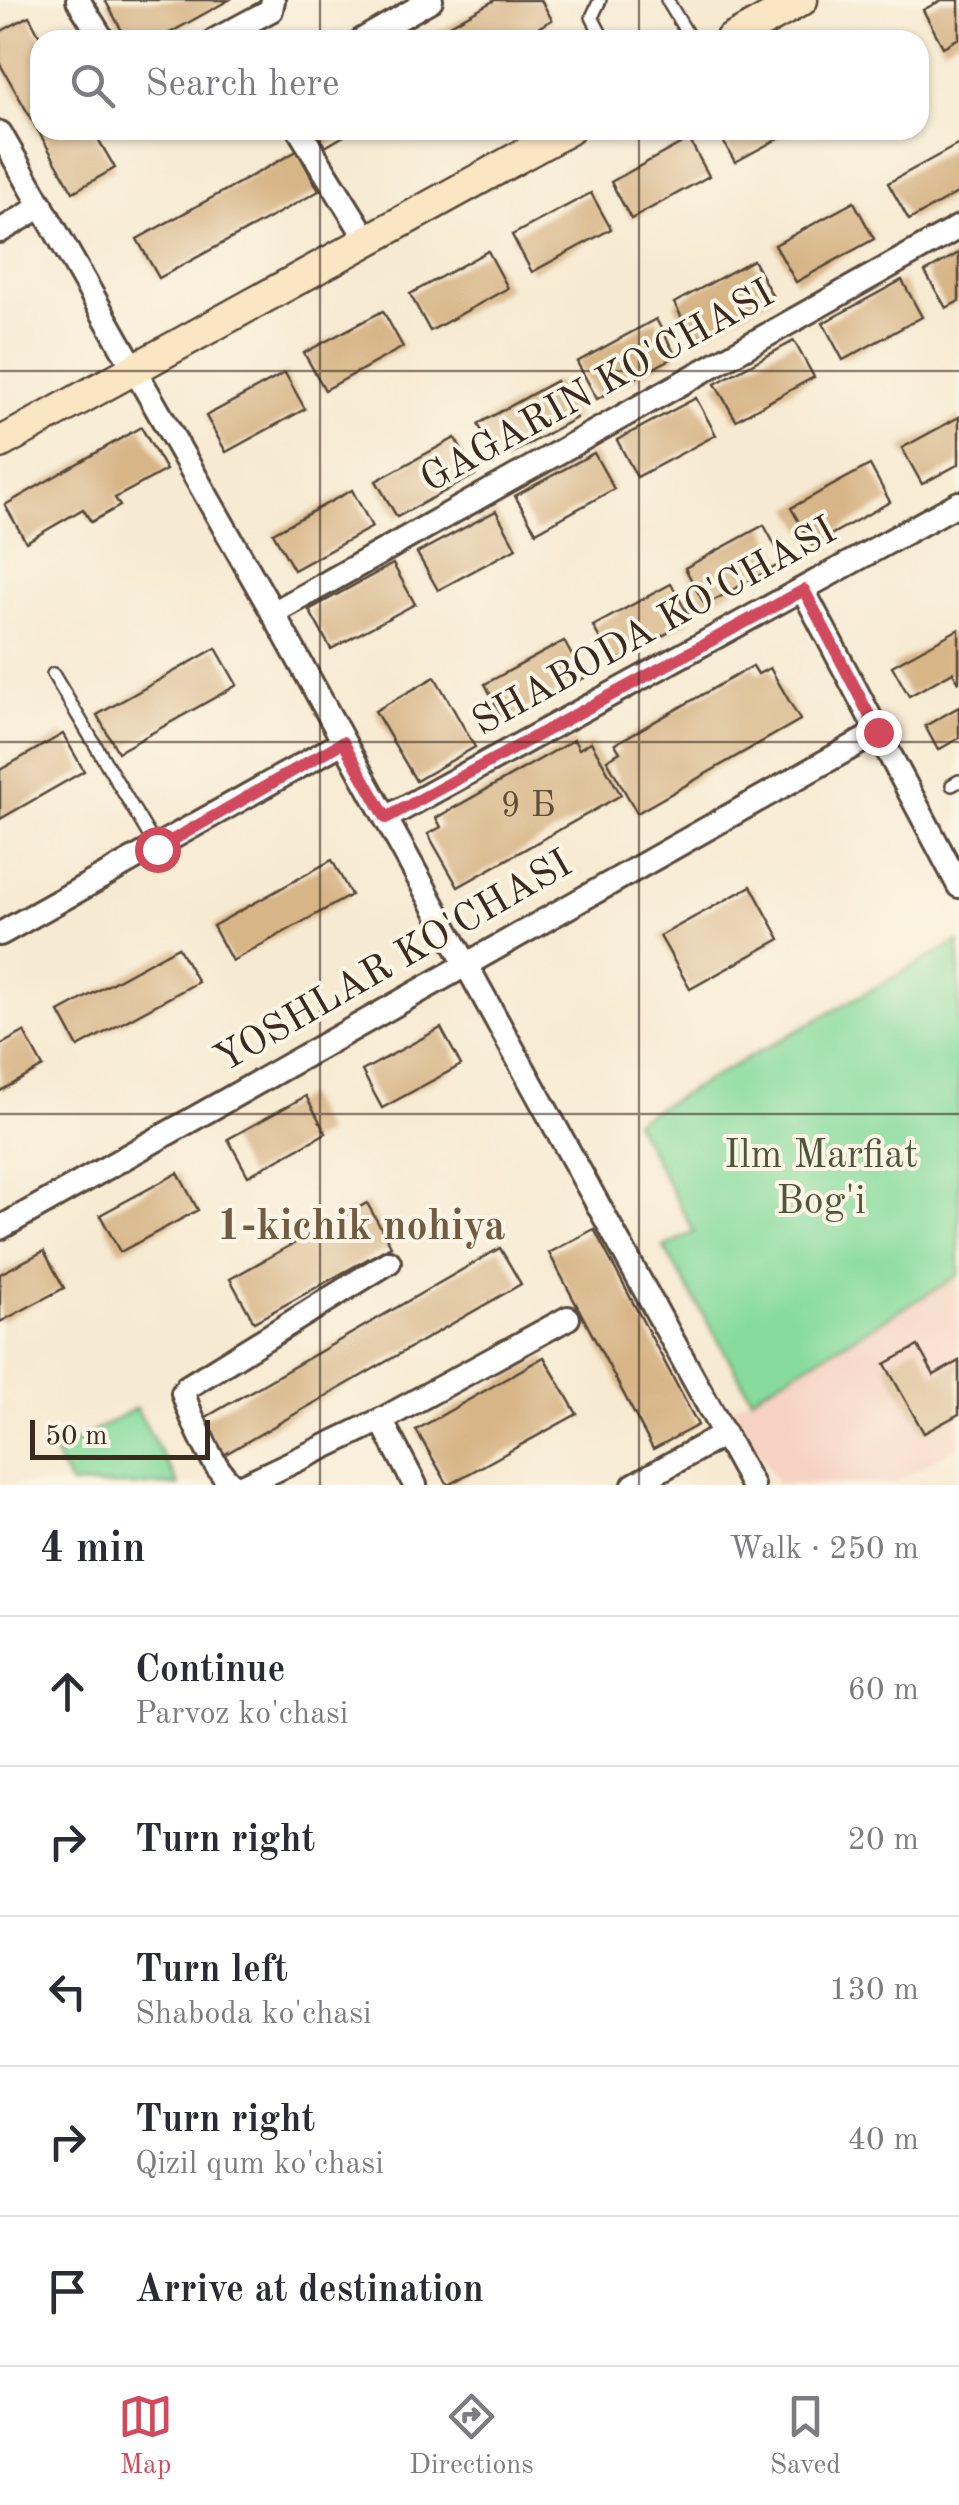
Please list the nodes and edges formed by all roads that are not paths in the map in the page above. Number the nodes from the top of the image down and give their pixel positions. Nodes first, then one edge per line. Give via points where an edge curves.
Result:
1 (78, 0) edge
2 (273, 0) edge
3 (431, 0) edge
4 (600, 0) edge
5 (668, 0) edge
6 (802, 0) edge
7 (98, 30) edge
8 (241, 30) edge
9 (379, 30) edge
10 (599, 30) edge
11 (684, 30) edge
12 (748, 30) edge
13 (0, 133) edge
14 (305, 140) edge
15 (550, 140) edge
16 (42, 206) junction
17 (959, 227) edge
18 (0, 231) edge
19 (368, 241) junction
20 (135, 370) junction
21 (0, 443) edge
22 (959, 503) edge
23 (804, 590) junction
24 (272, 612) junction
25 (54, 674) dead end
26 (878, 732) junction
27 (343, 742) junction
28 (386, 818) junction
29 (157, 849) junction
30 (959, 886) edge
31 (0, 934) edge
32 (468, 964) junction
33 (0, 1228) edge
34 (389, 1262) dead end
35 (568, 1318) dead end
36 (381, 1420) junction
37 (724, 1434) junction
38 (671, 1476) edge
39 (234, 1485) edge
40 (244, 1485) edge
41 (416, 1485) edge
42 (634, 1485) edge
43 (752, 1485) edge

1 - 7 street
2 - 8 street via 271,10
3 - 9 street
4 - 10 lane via 592,17
5 - 11 lane
6 - 12 street
13 - 16 street
14 - 19 street
15 - 19 street
16 - 18 street
16 - 20 street
17 - 24 street, GAGARIN KO'CHASI
19 - 20 street
20 - 21 street
20 - 24 street
22 - 23 street, SHABODA KO'CHASI
23 - 26 street
23 - 28 street, SHABODA KO'CHASI
24 - 27 street
25 - 29 lane
26 - 30 street
26 - 32 street, YOSHLAR KO'CHASI
27 - 28 street
27 - 29 street
28 - 32 street
29 - 31 street
32 - 33 street, YOSHLAR KO'CHASI
32 - 37 street
34 - 39 street via 186,1387 188,1407
35 - 36 street
36 - 40 street
36 - 41 street
37 - 38 street
37 - 43 street
38 - 42 street

